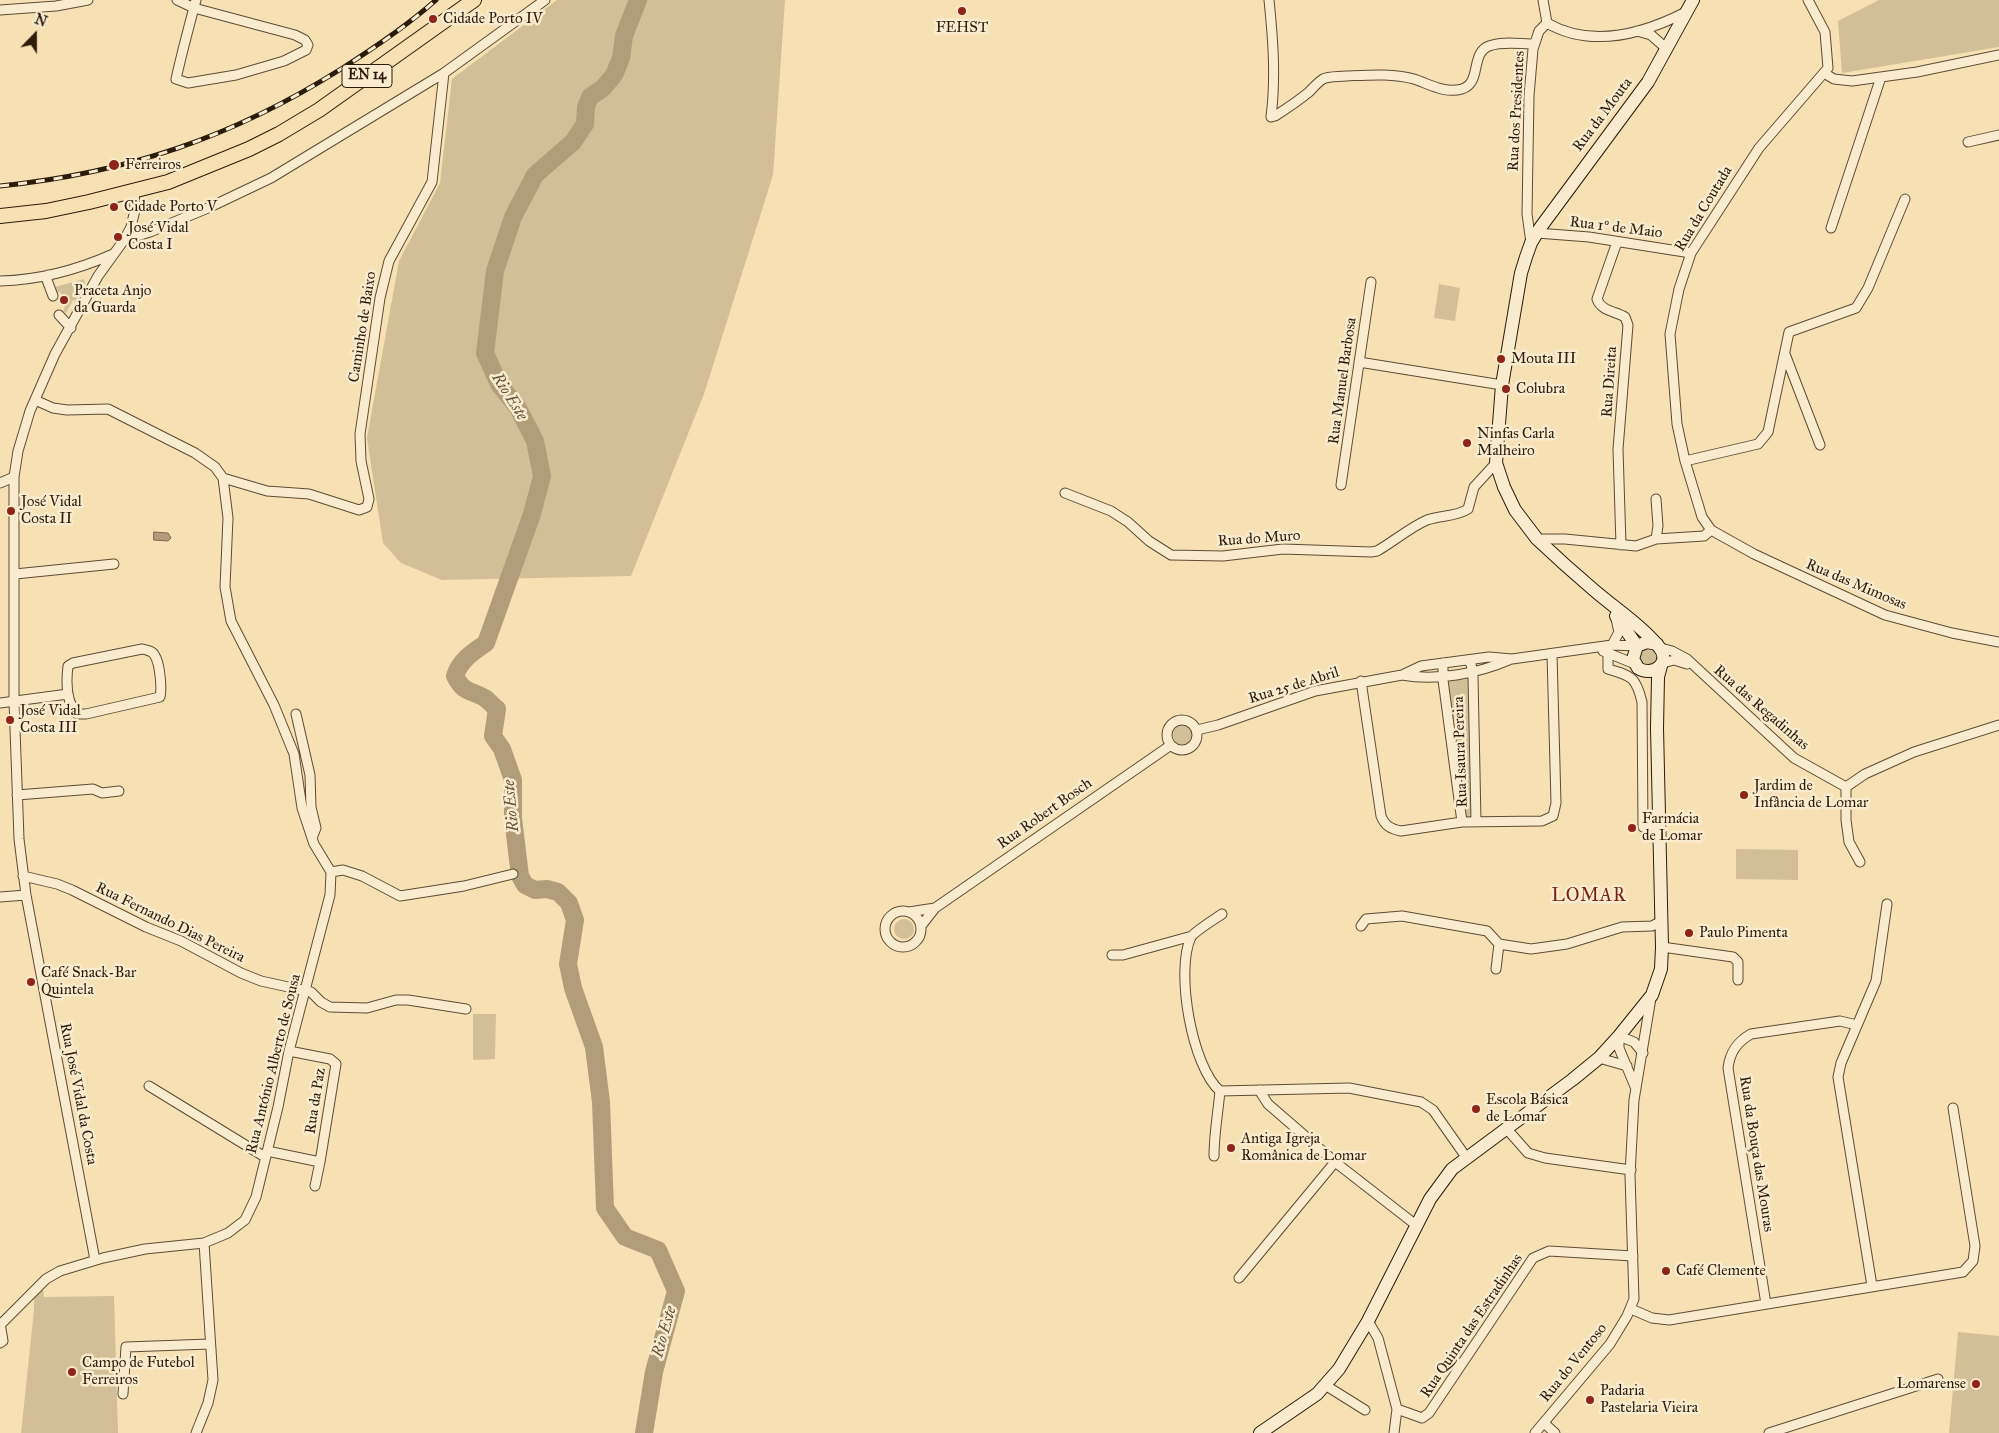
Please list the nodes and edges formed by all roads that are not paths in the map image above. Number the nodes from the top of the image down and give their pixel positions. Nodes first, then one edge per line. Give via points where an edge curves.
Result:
1 (88, 0) edge
2 (177, 0) edge
3 (474, 0) edge
4 (545, 0) edge
5 (1269, 0) edge
6 (1543, 0) edge
7 (1693, 0) edge
8 (1808, 0) edge
9 (195, 4) edge
10 (0, 10) edge
11 (1686, 12) junction
12 (1547, 23) junction
13 (1637, 31) junction
14 (1534, 44) junction
15 (1667, 48) junction
16 (1999, 55) edge
17 (444, 73) junction
18 (1824, 73) junction
19 (1881, 77) junction
20 (1999, 135) edge
21 (1968, 142) dead end
22 (134, 190) junction
23 (1905, 199) dead end
24 (0, 216) edge
25 (1831, 228) dead end
26 (1532, 235) junction
27 (124, 240) junction
28 (1618, 242) junction
29 (1691, 253) junction
30 (114, 254) junction
31 (48, 275) junction
32 (0, 281) edge
33 (1372, 282) dead end
34 (53, 296) dead end
35 (59, 315) dead end
36 (71, 328) junction
37 (1784, 354) junction
38 (1359, 362) junction
39 (1502, 385) junction
40 (35, 400) junction
41 (1820, 445) dead end
42 (1686, 461) junction
43 (1496, 464) junction
44 (14, 477) junction
45 (223, 478) junction
46 (0, 483) edge
47 (1341, 484) dead end
48 (1065, 493) dead end
49 (1656, 499) dead end
50 (1711, 530) junction
51 (1537, 539) junction
52 (1656, 539) junction
53 (1621, 545) junction
54 (114, 564) dead end
55 (15, 574) junction
56 (1594, 590) junction
57 (1613, 612) junction
58 (1999, 642) edge
59 (1637, 646) junction
60 (1659, 646) junction
61 (1610, 649) junction
62 (1552, 654) junction
63 (1512, 659) junction
64 (1468, 660) junction
65 (1443, 663) junction
66 (1662, 664) junction
67 (1639, 667) junction
68 (1472, 671) junction
69 (1698, 671) junction
70 (1402, 675) junction
71 (1442, 676) junction
72 (1361, 682) junction
73 (68, 694) junction
74 (14, 701) junction
75 (0, 703) edge
76 (296, 714) dead end
77 (1999, 725) edge
78 (1657, 728) junction
79 (1197, 730) junction
80 (1171, 745) junction
81 (1846, 787) junction
82 (119, 791) dead end
83 (17, 795) junction
84 (1476, 821) junction
85 (1462, 822) junction
86 (1660, 826) junction
87 (312, 838) junction
88 (1860, 862) dead end
89 (332, 872) junction
90 (513, 874) dead end
91 (23, 876) junction
92 (26, 895) junction
93 (0, 897) edge
94 (1887, 904) dead end
95 (935, 908) junction
96 (909, 912) junction
97 (1222, 914) dead end
98 (1662, 922) junction
99 (921, 926) junction
100 (1360, 926) dead end
101 (1192, 936) junction
102 (1499, 944) junction
103 (1662, 947) junction
104 (1112, 955) dead end
105 (1496, 969) dead end
106 (1738, 980) dead end
107 (306, 990) junction
108 (1652, 995) junction
109 (466, 1009) dead end
110 (1857, 1025) junction
111 (1619, 1036) junction
112 (289, 1050) junction
113 (1643, 1052) junction
114 (1599, 1058) junction
115 (1627, 1066) junction
116 (149, 1086) dead end
117 (1259, 1090) junction
118 (1636, 1090) junction
119 (1220, 1091) junction
120 (1953, 1108) dead end
121 (1506, 1128) junction
122 (266, 1154) junction
123 (1214, 1156) dead end
124 (1466, 1157) junction
125 (320, 1162) junction
126 (1335, 1162) junction
127 (1631, 1170) junction
128 (315, 1186) dead end
129 (1416, 1225) junction
130 (207, 1242) junction
131 (1633, 1256) junction
132 (95, 1260) junction
133 (1239, 1278) dead end
134 (1872, 1286) junction
135 (1766, 1304) junction
136 (1631, 1309) junction
137 (1368, 1321) junction
138 (0, 1324) edge
139 (0, 1343) edge
140 (210, 1344) junction
141 (1938, 1379) dead end
142 (1325, 1385) junction
143 (123, 1394) dead end
144 (1397, 1409) junction
145 (1365, 1410) dead end
146 (1544, 1423) junction
147 (1788, 1431) edge
148 (196, 1433) edge
149 (1260, 1433) edge
150 (1394, 1433) edge
151 (1535, 1433) edge
152 (1554, 1433) edge
153 (1769, 1433) edge

1 - 10 street
2 - 9 street
3 - 22 main road, EN 14 via 319,110 279,134 205,168
4 - 17 street
5 - 14 street via 1274,47 1271,117 1331,77 1398,76 1444,89 1462,89 1473,80 1478,60 1487,47
6 - 12 street
7 - 11 main road, Rua da Mouta
8 - 18 street via 1825,32 1828,68
9 - 9 street via 295,35 308,45 306,50 284,61 236,75 188,83 176,79
11 - 13 street
11 - 15 main road, Rua da Mouta
12 - 13 street via 1576,35 1613,36
12 - 14 street, Rua dos Presidentes via 1539,31
13 - 15 street via 1651,35
14 - 26 street, Rua dos Presidentes via 1527,164 1527,214
15 - 26 main road, Rua da Mouta via 1648,82
16 - 19 street
17 - 27 street via 270,178 208,208
17 - 45 street, Caminho de Baixo via 432,182 389,261 380,298 360,434 361,461 369,499 367,507 359,510 309,494 266,490
18 - 19 street via 1834,79 1852,81
18 - 29 street, Rua da Coutada via 1759,148
19 - 25 street
20 - 21 street
22 - 24 main road, EN 14 via 55,209
22 - 27 street via 135,210
23 - 37 street via 1868,288 1856,308 1789,332
26 - 28 street, Rua 1º de Maio via 1589,237
26 - 39 main road, Rua da Mouta via 1521,273
27 - 30 street
28 - 29 street, Rua 1º de Maio
28 - 53 street, Rua Direita via 1597,299 1605,309 1625,317 1628,325 1618,449
29 - 42 street, Rua da Coutada via 1679,289 1670,334 1677,424
30 - 31 street via 82,267
30 - 36 street via 98,276
31 - 32 street
31 - 34 street
33 - 38 street, Rua Manuel Barbosa
35 - 36 street
36 - 40 street, Rua José Vidal da Costa via 55,354
37 - 41 street
37 - 42 street via 1768,432 1758,444
38 - 39 street
38 - 47 street, Rua Manuel Barbosa
39 - 43 main road, Rua da Mouta
40 - 44 street, Rua José Vidal da Costa via 22,434
40 - 45 street via 67,410 108,409 195,453 215,467
42 - 50 street, Rua da Coutada via 1702,517
43 - 48 street, Rua do Muro via 1474,487 1468,510 1424,522 1377,551 1283,549 1222,556 1171,555 1149,542 1111,511
43 - 51 main road via 1515,510
44 - 46 street
44 - 55 street, Rua José Vidal da Costa
45 - 87 street via 228,518 225,587 231,621 274,705 294,754 302,808
49 - 52 street
50 - 52 street via 1704,536
50 - 58 street, Rua das Mimosas via 1754,554 1885,615 1952,634
51 - 53 street
51 - 56 main road
52 - 53 street via 1636,546
54 - 55 street
55 - 74 street, Rua José Vidal da Costa
56 - 57 main road
56 - 60 main road
57 - 59 main road
57 - 61 street via 1619,632
59 - 60 main road via 1647,642
59 - 61 street, Rua 25 de Abril
59 - 67 main road via 1633,655
60 - 66 main road via 1663,653
60 - 69 street, Rua das Regadinhas via 1687,659
61 - 62 street, Rua 25 de Abril
61 - 67 street
61 - 86 street via 1608,669 1628,676 1638,684 1642,702 1643,827
62 - 63 street, Rua 25 de Abril
62 - 84 street via 1556,803 1553,816 1542,821
63 - 64 street, Rua 25 de Abril via 1489,657
63 - 68 street, Rua 25 de Abril via 1492,668
64 - 65 street, Rua 25 de Abril
64 - 68 street
65 - 70 street, Rua 25 de Abril via 1421,666
65 - 71 street
66 - 67 main road via 1649,672
66 - 69 street, Rua das Regadinhas via 1674,660
66 - 78 main road via 1658,677
67 - 78 main road via 1652,695
68 - 71 street, Rua 25 de Abril
68 - 84 street, Rua Isaura Pereira
69 - 81 street, Rua das Regadinhas via 1794,758
70 - 71 street, Rua 25 de Abril via 1419,678
70 - 72 street, Rua 25 de Abril
71 - 85 street, Rua Isaura Pereira
72 - 79 street, Rua 25 de Abril via 1315,691
72 - 85 street via 1384,823 1401,831
73 - 73 street via 68,666 73,663 142,649 150,650 156,656 162,690 160,697 77,714 70,707
73 - 74 street
74 - 75 street
74 - 83 street, Rua José Vidal da Costa
76 - 87 street via 310,775 311,807 316,828
77 - 81 street via 1914,752 1865,774
78 - 86 main road
79 - 80 street via 1195,743 1188,749
79 - 80 street via 1187,721 1174,723 1168,733
80 - 95 street, Rua Robert Bosch
81 - 88 street via 1849,842
82 - 83 street via 102,793 93,789
83 - 91 street, Rua José Vidal da Costa
84 - 85 street, Rua Isaura Pereira
86 - 98 main road
87 - 89 street
89 - 90 street via 344,870 362,876 400,896
89 - 107 street, Rua António Alberto de Sousa via 330,895
91 - 92 street, Rua José Vidal da Costa
91 - 107 street, Rua Fernando Dias Pereira via 72,890 197,949 241,974
92 - 93 street
92 - 132 street, Rua José Vidal da Costa
94 - 110 street via 1876,981
95 - 96 street, Rua Robert Bosch
95 - 99 street, Rua Robert Bosch
96 - 99 street
96 - 99 street, Rua Robert Bosch via 897,912 888,919 885,930 890,941 899,947 910,946 918,939
97 - 101 street
98 - 102 street via 1652,926 1622,927 1567,944 1530,949
98 - 103 main road
100 - 102 street via 1366,919 1402,916 1487,931
101 - 104 street via 1123,955
101 - 119 street via 1185,964 1184,992 1206,1073
102 - 105 street
103 - 106 street via 1734,957 1738,962
103 - 108 main road via 1661,969
107 - 109 street via 330,1007 367,1008 408,1000
107 - 112 street, Rua António Alberto de Sousa
108 - 111 main road
108 - 113 street
110 - 134 street via 1838,1077
110 - 135 street, Rua da Bouça das Mouras via 1840,1020 1752,1034 1741,1040 1729,1058
111 - 113 street via 1634,1042
111 - 114 main road
111 - 115 street via 1619,1048
112 - 122 street, Rua António Alberto de Sousa
112 - 125 street, Rua da Paz via 330,1059 336,1064
113 - 118 street
114 - 115 street
114 - 121 main road
115 - 118 street
116 - 122 street
117 - 119 street
117 - 124 street via 1349,1088 1421,1102 1433,1110
117 - 126 street via 1268,1104
118 - 127 street
119 - 123 street
120 - 134 street via 1975,1246 1973,1261 1963,1272
121 - 124 main road
121 - 127 street via 1528,1153
122 - 125 street
122 - 130 street, Rua António Alberto de Sousa via 256,1197 245,1220 228,1233
124 - 129 main road via 1452,1169
125 - 128 street, Rua da Paz
126 - 129 street
126 - 133 street
127 - 131 street
129 - 137 main road
130 - 132 street, Rua António Alberto de Sousa
130 - 140 street
131 - 136 street
131 - 144 street, Rua Quinta das Estradinhas via 1548,1250 1533,1258 1429,1413 1422,1418
132 - 138 street, Rua António Alberto de Sousa via 60,1271 46,1280
134 - 135 street
135 - 136 street via 1669,1320 1652,1318
136 - 146 street, Rua do Ventoso via 1610,1344
137 - 142 main road via 1339,1370
137 - 144 street via 1378,1338
138 - 139 street via 3,1341
140 - 143 street via 126,1347
140 - 148 street via 213,1380
141 - 147 street
142 - 145 street
142 - 149 main road
144 - 150 street
146 - 151 street, Rua do Ventoso
146 - 152 street
147 - 153 street

